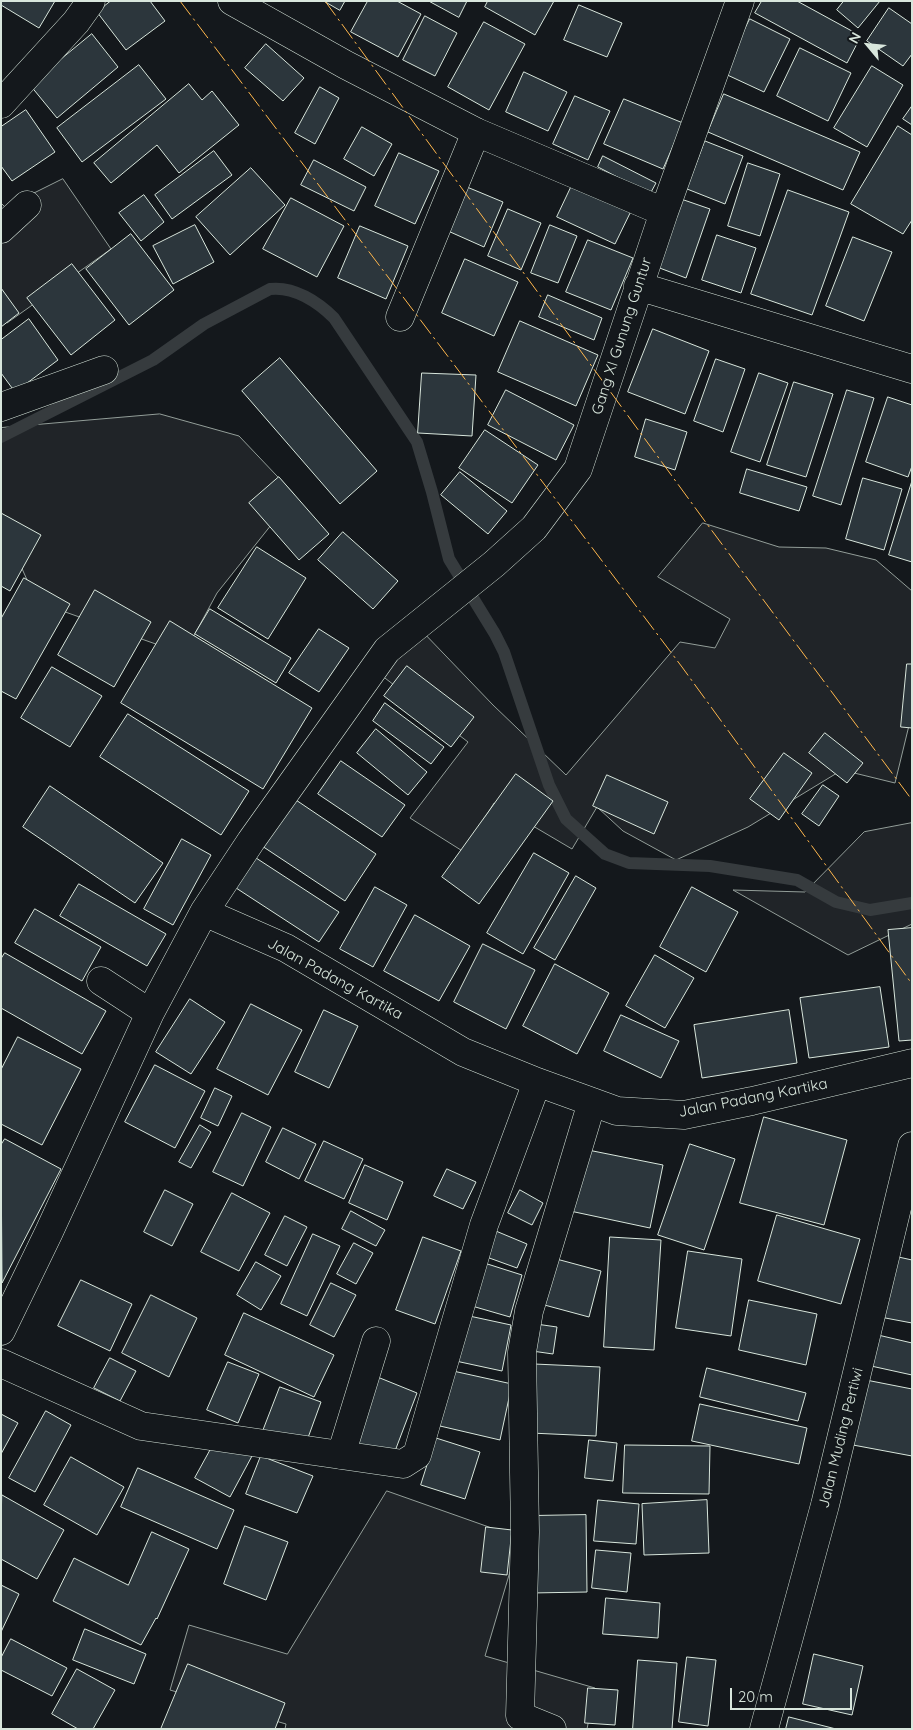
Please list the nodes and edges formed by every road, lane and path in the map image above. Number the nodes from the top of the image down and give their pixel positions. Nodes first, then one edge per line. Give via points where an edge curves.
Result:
1 (90, 1) edge
2 (232, 1) edge
3 (740, 1) edge
4 (1, 104) edge
5 (476, 132) junction
6 (27, 205) dead end
7 (664, 212) junction
8 (1, 228) edge
9 (638, 286) junction
10 (400, 317) dead end
11 (912, 369) edge
12 (104, 370) dead end
13 (1, 407) edge
14 (204, 912) junction
15 (101, 981) dead end
16 (150, 1013) junction
17 (912, 1063) edge
18 (537, 1082) junction
19 (592, 1102) junction
20 (912, 1146) edge
21 (1, 1330) edge
22 (376, 1340) dead end
23 (1, 1363) edge
24 (342, 1455) junction
25 (552, 1729) edge
26 (764, 1729) edge

1 - 4 street via 76,22
2 - 5 street
3 - 7 street, Gang XI Gunung Guntur
5 - 7 street
5 - 10 street
6 - 8 street
7 - 9 street, Gang XI Gunung Guntur
9 - 11 street
9 - 14 street, Gang XI Gunung Guntur via 578,469 534,528 387,650
12 - 13 street
14 - 16 street
14 - 18 street, Jalan Padang Kartika via 286,948 463,1052
15 - 16 street
16 - 21 street
17 - 19 street, Jalan Padang Kartika via 684,1115 617,1111
18 - 19 street, Jalan Padang Kartika
18 - 24 street via 484,1225 417,1455 403,1464
19 - 25 street via 529,1311 522,1352 525,1532 520,1716
20 - 26 street, Jalan Muding Pertiwi via 825,1504
22 - 24 street
23 - 24 street via 141,1426

